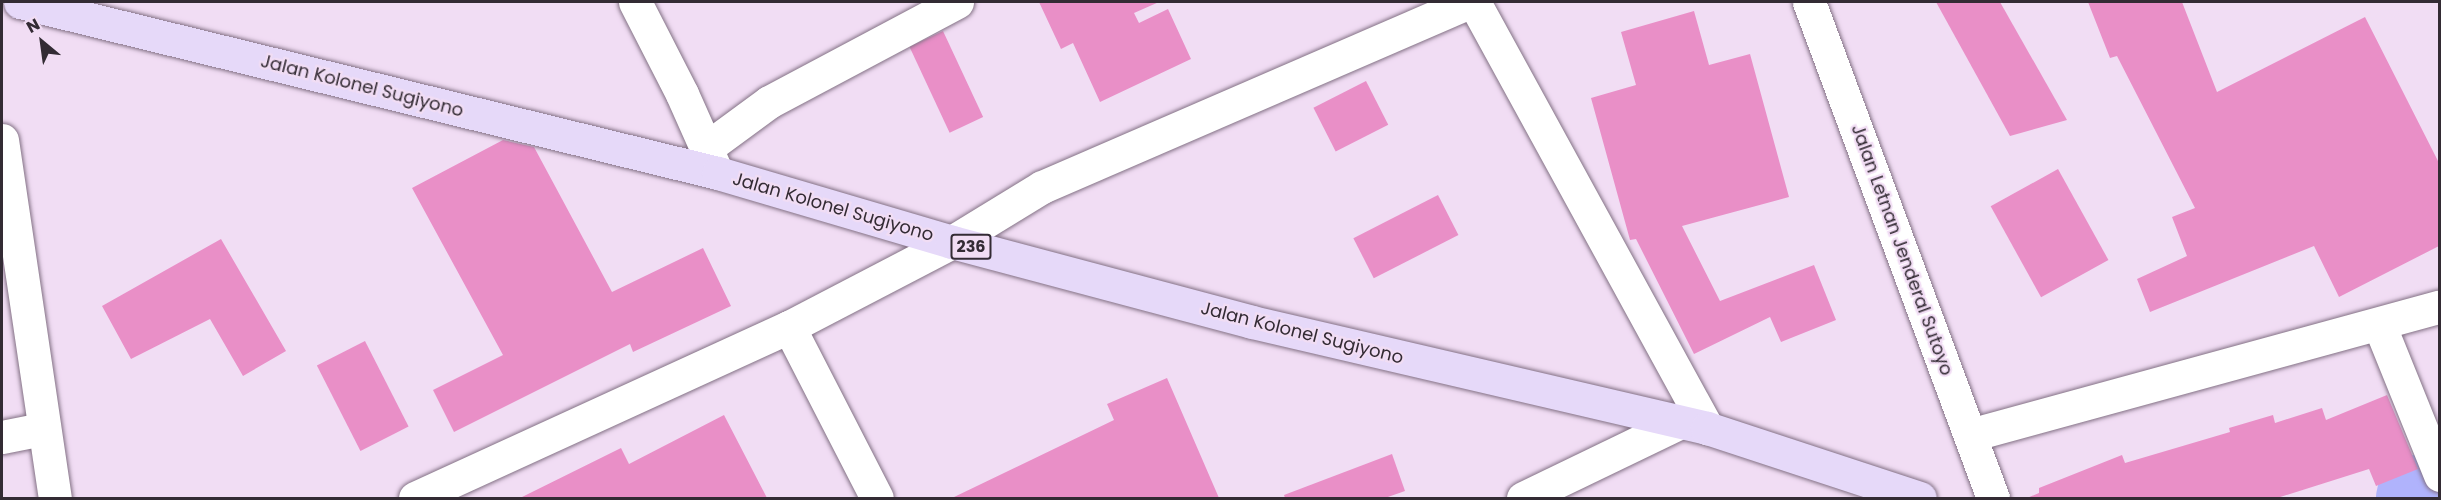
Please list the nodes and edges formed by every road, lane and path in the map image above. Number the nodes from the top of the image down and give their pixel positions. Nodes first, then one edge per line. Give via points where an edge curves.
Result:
1 (20, 2) edge
2 (635, 2) edge
3 (957, 2) edge
4 (1472, 2) edge
5 (1809, 2) edge
6 (2, 140) edge
7 (711, 161) junction
8 (952, 242) junction
9 (2439, 306) edge
10 (2379, 324) junction
11 (789, 327) junction
12 (1693, 426) junction
13 (42, 429) junction
14 (1970, 435) junction
15 (2, 437) edge
16 (2439, 475) edge
17 (456, 490) edge
18 (54, 498) edge
19 (415, 498) edge
20 (877, 498) edge
21 (1523, 498) edge
22 (1920, 498) edge
23 (1993, 498) edge

1 - 7 main road, Jalan Kolonel Sugiyono / 236
2 - 7 street
3 - 7 street via 769,102
4 - 8 street via 1042,187
4 - 12 street
5 - 14 street, Jalan Letnan Jenderal Sutoyo
6 - 13 street
7 - 8 main road, Jalan Kolonel Sugiyono / 236
8 - 11 street
8 - 12 main road, Jalan Kolonel Sugiyono / 236 via 1251,322
9 - 10 street
10 - 14 street
10 - 16 street
11 - 17 street
11 - 20 street
12 - 21 street
12 - 22 main road, Jalan Kolonel Sugiyono / 236
13 - 15 street
13 - 18 street
14 - 23 street, Jalan Letnan Jenderal Sutoyo
17 - 19 street

